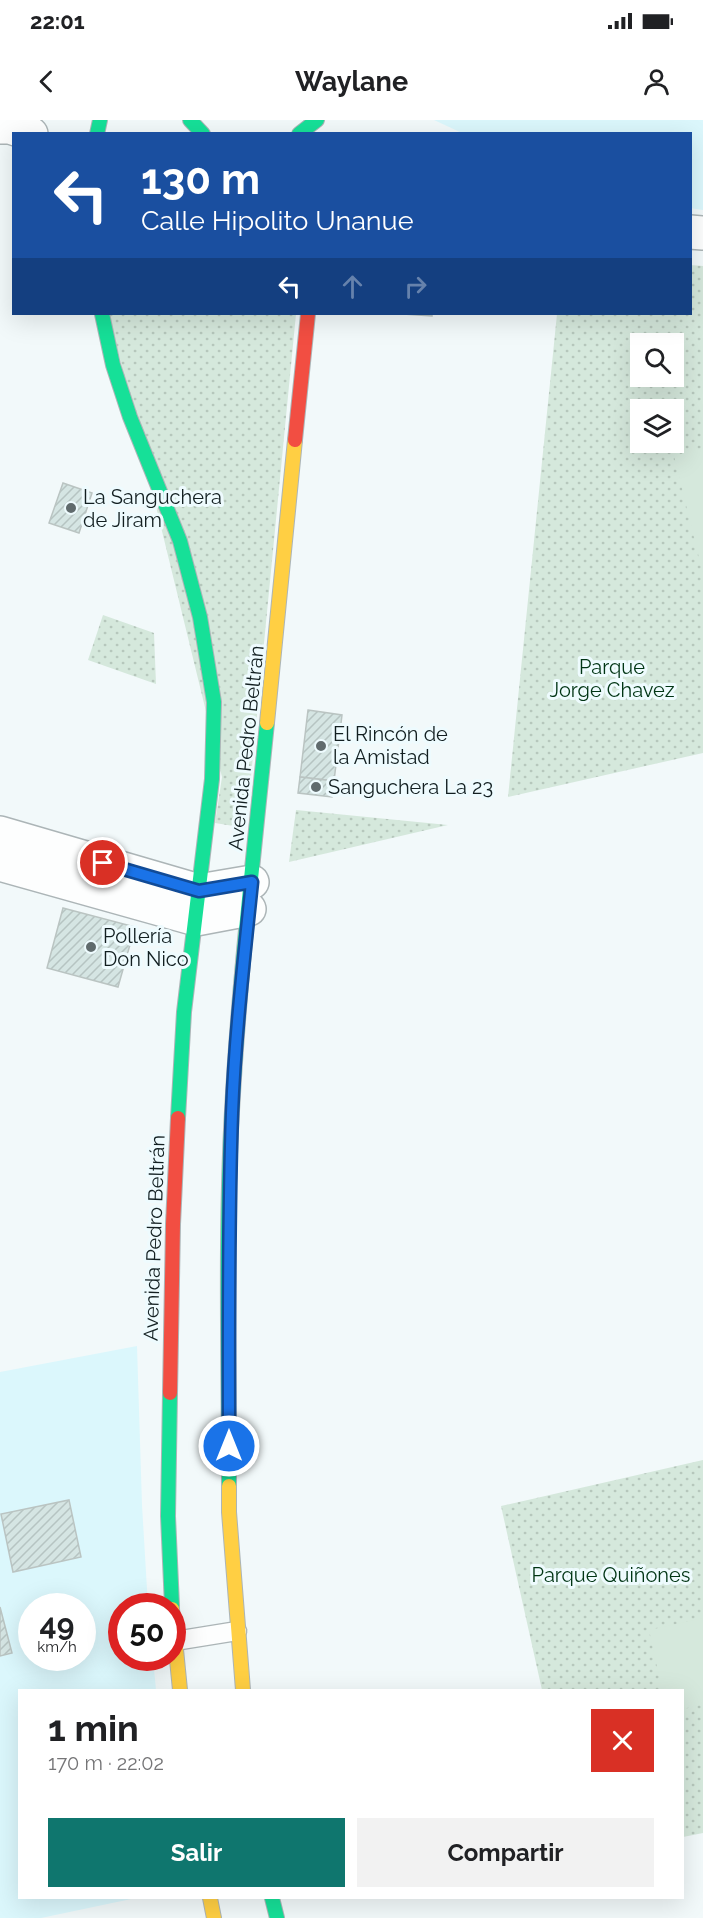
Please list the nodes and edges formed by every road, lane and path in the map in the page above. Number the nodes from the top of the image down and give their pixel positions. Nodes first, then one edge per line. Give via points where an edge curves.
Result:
1 (190, 120) edge
2 (324, 122) edge
3 (0, 127) edge
4 (25, 132) edge
5 (201, 132) edge
6 (303, 132) edge
7 (102, 315) edge
8 (308, 315) edge
9 (0, 833) edge
10 (0, 864) edge
11 (251, 895) junction
12 (197, 905) junction
13 (171, 1593) edge
14 (237, 1631) junction
15 (186, 1639) edge
16 (178, 1671) edge
17 (180, 1689) edge
18 (243, 1689) edge
19 (210, 1899) edge
20 (272, 1899) edge
21 (214, 1918) edge
22 (277, 1918) edge

1 - 5 main road
2 - 6 main road
3 - 4 street
7 - 12 main road, Avenida Pedro Beltrán via 129,417 180,541 200,617 214,702 212,779
8 - 11 main road, Avenida Pedro Beltrán
9 - 12 street
10 - 12 street
11 - 12 street
11 - 14 main road, Avenida Pedro Beltrán via 232,1111 229,1224 229,1512
12 - 13 main road, Avenida Pedro Beltrán via 184,1012 173,1224 168,1516
14 - 15 lane
14 - 18 main road, Avenida Pedro Beltrán
16 - 17 main road, Avenida Pedro Beltrán
19 - 21 main road
20 - 22 main road

